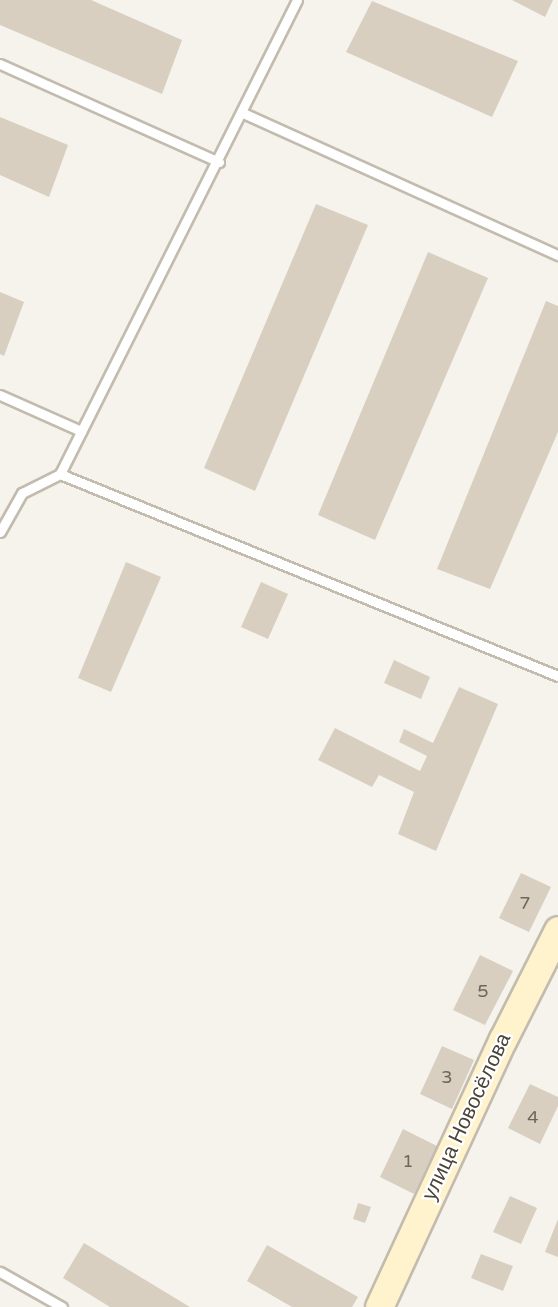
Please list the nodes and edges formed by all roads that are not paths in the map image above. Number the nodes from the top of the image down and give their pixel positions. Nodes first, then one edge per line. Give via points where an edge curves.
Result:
1 (297, 0) edge
2 (0, 64) edge
3 (243, 112) junction
4 (219, 162) junction
5 (558, 255) edge
6 (0, 395) edge
7 (81, 431) junction
8 (60, 474) junction
9 (0, 532) edge
10 (558, 676) edge
11 (558, 930) edge
12 (0, 1272) edge
13 (62, 1307) edge
14 (379, 1307) edge

1 - 3 lane
2 - 4 lane
3 - 4 lane
3 - 5 lane
4 - 7 lane
6 - 7 lane
7 - 8 lane
8 - 9 lane via 22,493
8 - 10 lane
11 - 14 main road, улица Новосёлова
12 - 13 lane

